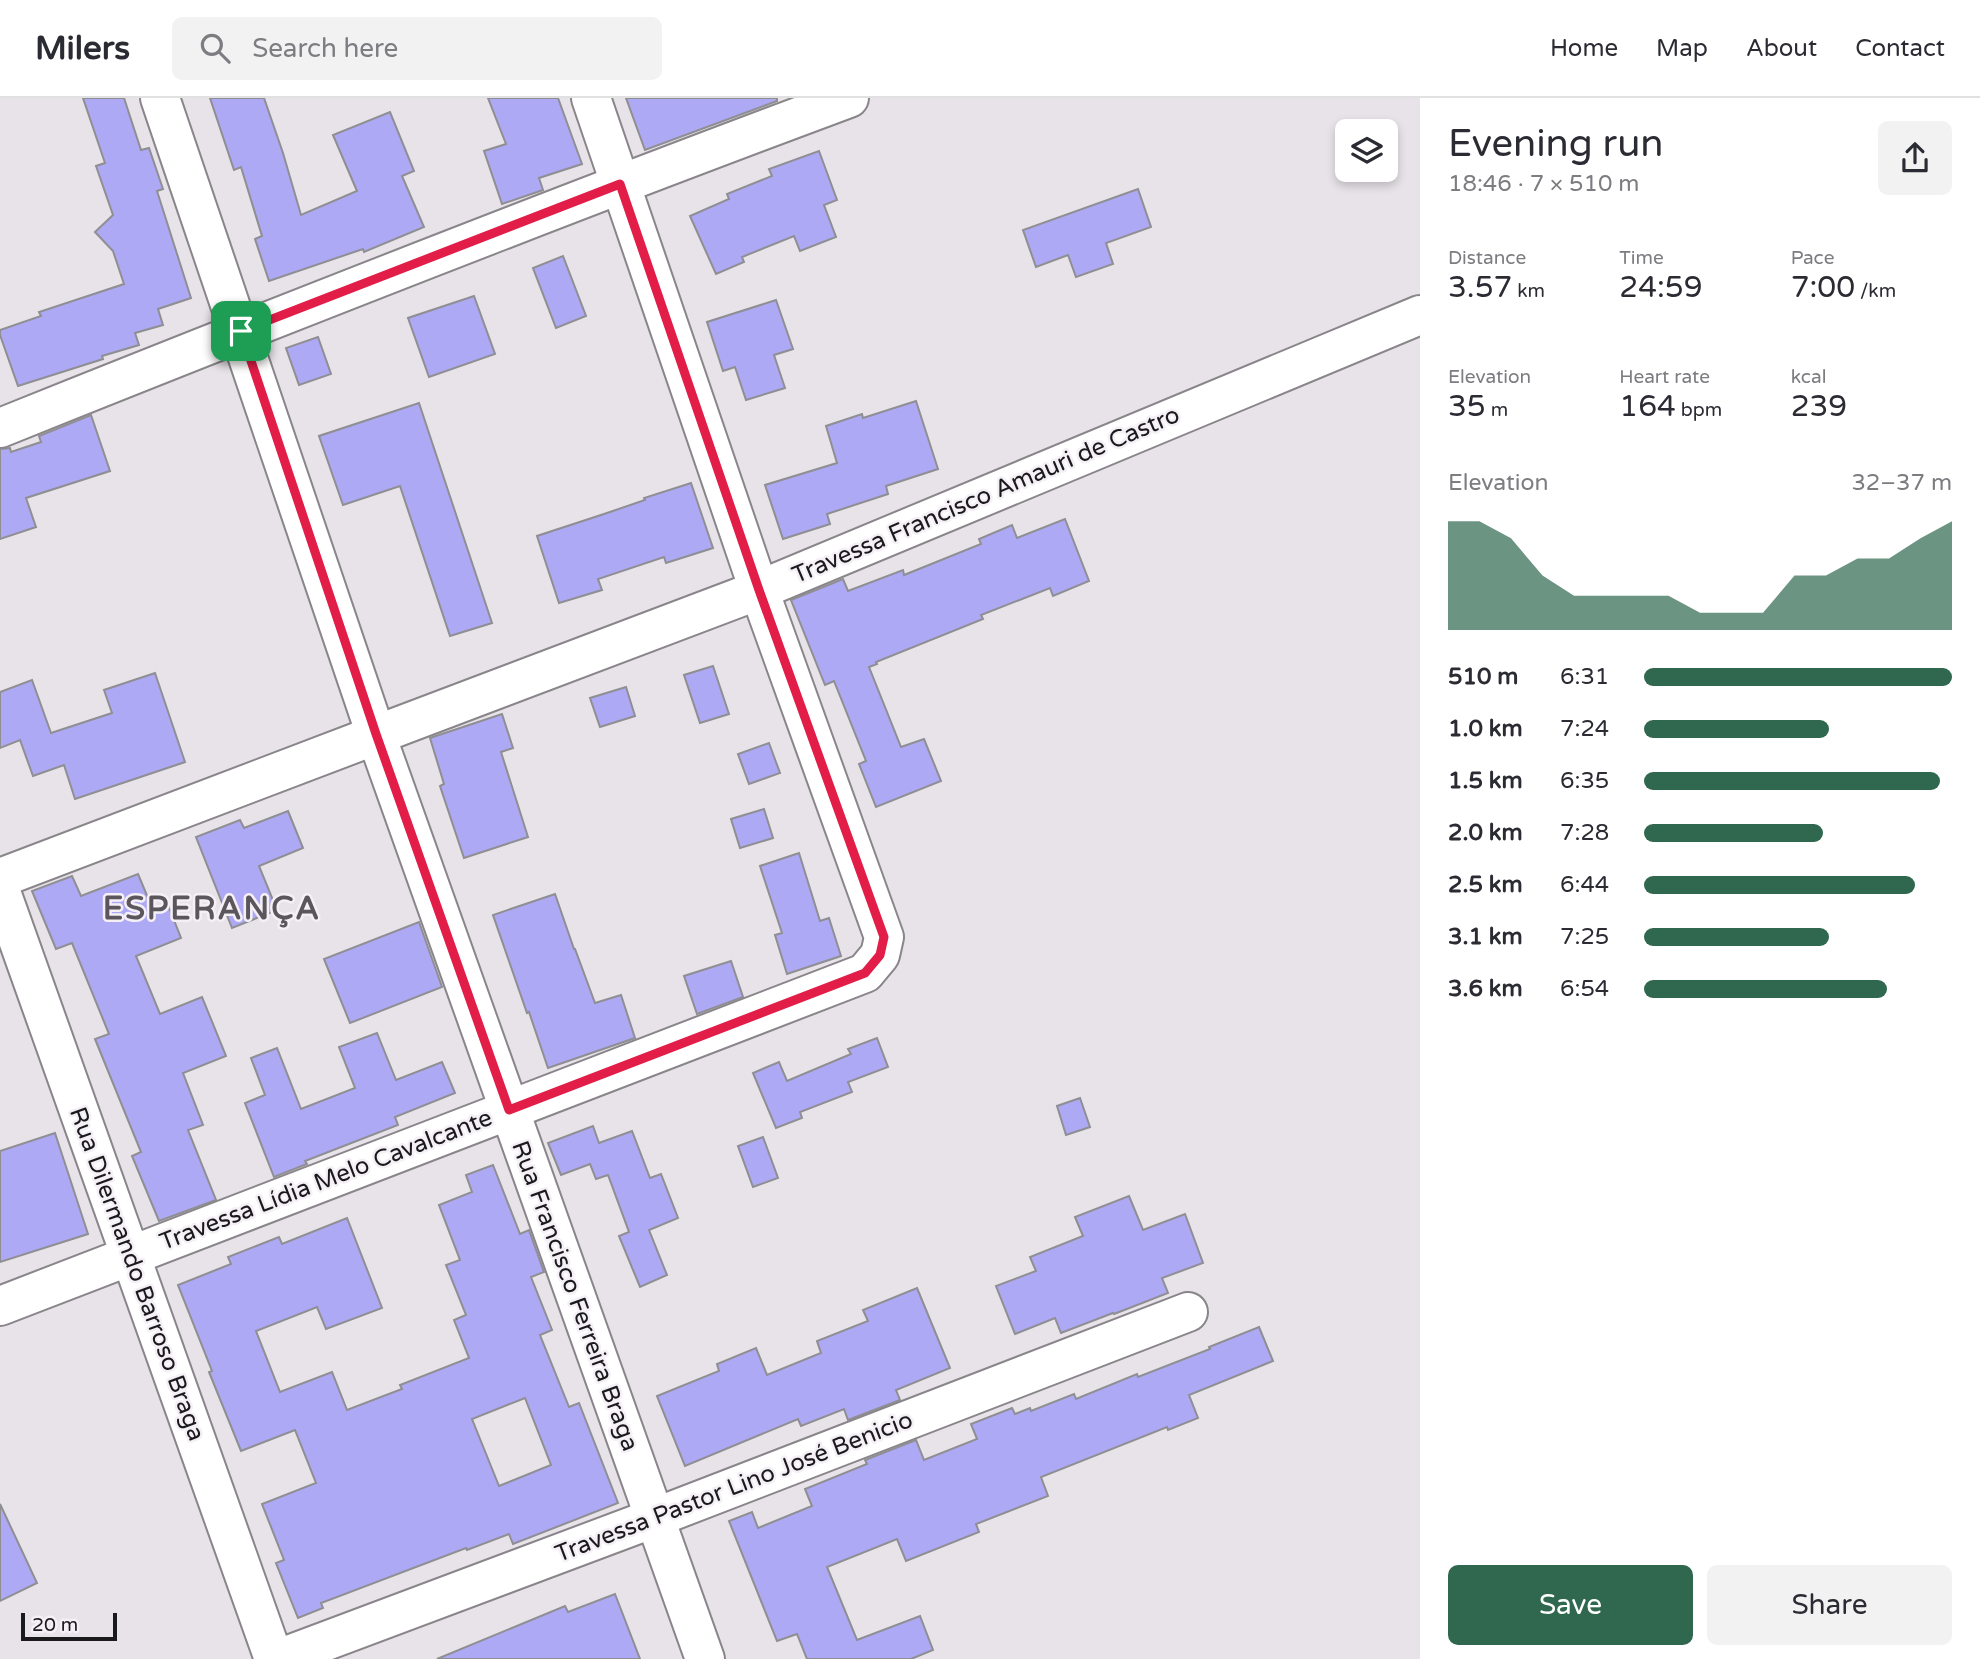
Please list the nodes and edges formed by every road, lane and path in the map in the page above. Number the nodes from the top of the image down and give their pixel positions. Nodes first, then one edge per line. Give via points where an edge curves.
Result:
1 (160, 98) edge
2 (591, 98) edge
3 (849, 98) edge
4 (620, 184) junction
5 (1420, 315) edge
6 (241, 331) junction
7 (0, 428) edge
8 (759, 590) junction
9 (376, 734) junction
10 (0, 878) edge
11 (0, 889) edge
12 (509, 1110) junction
13 (130, 1256) junction
14 (0, 1306) edge
15 (1188, 1312) dead end
16 (654, 1518) junction
17 (276, 1659) edge
18 (705, 1659) edge

1 - 6 street, Rua Francisco Ferreira Braga
2 - 4 street
3 - 4 street
4 - 6 street
4 - 8 street
5 - 8 street, Travessa Francisco Amauri de Castro
6 - 7 street
6 - 9 street, Rua Francisco Ferreira Braga
8 - 9 street, Travessa Francisco Amauri de Castro
8 - 12 street, Travessa Lídia Melo Cavalcante via 884,937 880,955 865,973
9 - 10 street, Travessa Francisco Amauri de Castro
9 - 12 street, Rua Francisco Ferreira Braga
11 - 13 street, Rua Dilermando Barroso Braga
12 - 13 street, Travessa Lídia Melo Cavalcante
12 - 16 street, Rua Francisco Ferreira Braga
13 - 14 street, Travessa Lídia Melo Cavalcante
13 - 17 street, Rua Dilermando Barroso Braga
15 - 16 street, Travessa Pastor Lino José Benicio
16 - 17 street, Travessa Pastor Lino José Benicio
16 - 18 street, Rua Francisco Ferreira Braga

